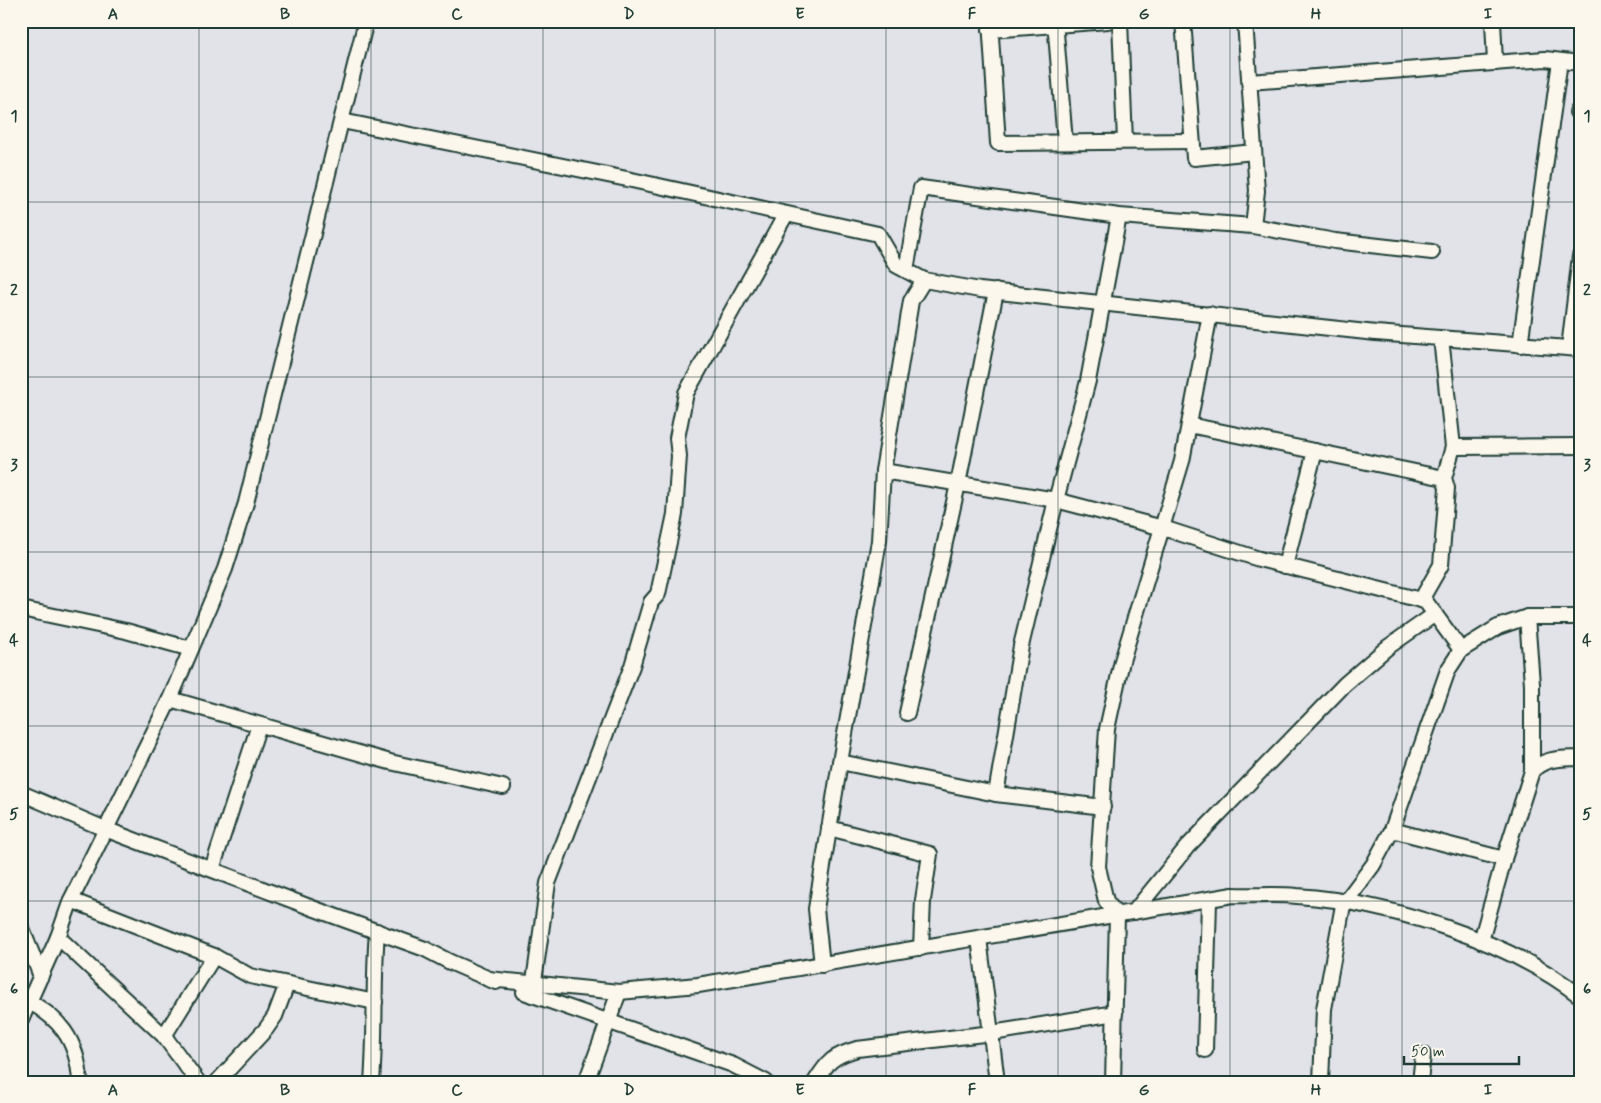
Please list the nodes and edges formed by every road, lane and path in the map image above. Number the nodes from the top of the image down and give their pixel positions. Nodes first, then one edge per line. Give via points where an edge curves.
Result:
1 (366, 21) edge
2 (1108, 21) edge
3 (1120, 21) edge
4 (1183, 21) edge
5 (1246, 21) edge
6 (1493, 21) edge
7 (1055, 23) edge
8 (990, 26) edge
9 (1560, 61) junction
10 (1495, 63) junction
11 (1580, 63) edge
12 (1250, 82) junction
13 (342, 121) junction
14 (1192, 141) junction
15 (1065, 142) junction
16 (1126, 142) junction
17 (1254, 152) junction
18 (786, 214) junction
19 (1119, 216) junction
20 (1253, 226) junction
21 (1432, 252) dead end
22 (1580, 256) edge
23 (906, 270) junction
24 (924, 280) junction
25 (996, 291) junction
26 (1101, 303) junction
27 (1210, 314) junction
28 (1441, 338) junction
29 (1520, 345) junction
30 (1574, 348) edge
31 (1189, 425) junction
32 (1580, 446) edge
33 (1453, 447) junction
34 (1315, 451) junction
35 (884, 471) junction
36 (1444, 478) junction
37 (958, 484) junction
38 (1056, 500) junction
39 (1163, 528) junction
40 (1285, 566) junction
41 (1421, 600) junction
42 (21, 609) edge
43 (1435, 614) junction
44 (1527, 617) junction
45 (1580, 617) edge
46 (191, 649) junction
47 (1461, 650) junction
48 (170, 699) junction
49 (907, 713) dead end
50 (259, 726) junction
51 (1580, 758) edge
52 (840, 762) junction
53 (1532, 771) junction
54 (502, 787) dead end
55 (21, 793) edge
56 (996, 794) junction
57 (1103, 807) junction
58 (105, 828) junction
59 (829, 828) junction
60 (1392, 830) junction
61 (1504, 859) junction
62 (212, 869) junction
63 (72, 900) junction
64 (1208, 900) junction
65 (1345, 902) junction
66 (1134, 912) junction
67 (1117, 916) junction
68 (21, 927) edge
69 (376, 931) junction
70 (58, 937) junction
71 (979, 938) junction
72 (1481, 941) junction
73 (921, 948) junction
74 (214, 956) junction
75 (822, 965) junction
76 (41, 976) junction
77 (287, 984) junction
78 (533, 989) junction
79 (618, 992) junction
80 (1580, 996) edge
81 (25, 1000) edge
82 (375, 1002) junction
83 (1115, 1013) junction
84 (21, 1020) edge
85 (608, 1021) junction
86 (992, 1034) junction
87 (164, 1036) junction
88 (1205, 1050) dead end
89 (1423, 1055) dead end
90 (80, 1082) edge
91 (198, 1082) edge
92 (217, 1082) edge
93 (372, 1082) edge
94 (586, 1082) edge
95 (766, 1082) edge
96 (815, 1082) edge
97 (997, 1082) edge
98 (1113, 1082) edge
99 (1321, 1082) edge
100 (1420, 1082) edge

1 - 13 street
2 - 7 street
3 - 16 street
4 - 14 street
5 - 12 street
6 - 10 street
7 - 8 street
7 - 15 street
8 - 15 street via 998,143
9 - 10 street
9 - 11 street
9 - 29 street
10 - 12 street
12 - 17 street
13 - 18 street
13 - 46 street via 246,503 225,569
14 - 16 street
14 - 17 street via 1194,158
15 - 16 street
17 - 20 street via 1257,191
18 - 23 street via 878,234 896,265
18 - 78 street via 686,393 677,438 675,514 658,594 652,602 632,666 548,883
19 - 20 street
19 - 23 street via 921,188
19 - 26 street
20 - 21 street
22 - 30 street
23 - 24 street
24 - 25 street
24 - 35 street via 910,301
25 - 26 street
25 - 37 street
26 - 27 street
26 - 38 street via 1088,381
27 - 28 street
27 - 31 street
28 - 29 street
28 - 33 street
29 - 30 street
31 - 34 street
31 - 39 street
32 - 33 street
33 - 36 street
34 - 36 street
34 - 40 street
35 - 37 street
35 - 52 street via 879,541
36 - 41 street via 1447,488 1441,565
37 - 38 street
37 - 49 street
38 - 39 street
38 - 56 street via 1021,646
39 - 40 street
39 - 57 street via 1122,662 1107,729
40 - 41 street
41 - 43 street
42 - 46 street via 117,629
43 - 47 street
43 - 66 street via 1388,647 1345,684 1187,847
44 - 45 street
44 - 47 street via 1498,626
44 - 53 street via 1532,684
46 - 48 street
47 - 60 street via 1448,670
48 - 50 street
48 - 58 street
50 - 54 street via 390,762
50 - 62 street
51 - 53 street via 1550,760
52 - 56 street
52 - 59 street
53 - 61 street
55 - 58 street
56 - 57 street
57 - 67 street via 1098,867 1106,901
58 - 62 street
58 - 63 street
59 - 73 street via 930,854 923,900
59 - 75 street via 816,909
60 - 61 street
60 - 65 street via 1373,865
61 - 72 street
62 - 69 street
63 - 70 street
63 - 74 street
64 - 65 street via 1233,895 1298,896
64 - 66 street
64 - 88 street
65 - 72 street via 1397,912
65 - 99 street via 1324,1008
66 - 67 street
67 - 71 street
67 - 83 street
68 - 76 street
69 - 78 street via 425,949 488,979
69 - 82 street
70 - 76 street
70 - 87 street
71 - 73 street
71 - 86 street
72 - 80 street via 1554,976
73 - 75 street
74 - 77 street via 250,976
74 - 87 street
75 - 79 street via 698,985
76 - 81 street
77 - 82 street
77 - 92 street via 275,1016 266,1029
78 - 79 street
78 - 85 street
79 - 85 street
81 - 84 street
81 - 90 street via 58,1022 72,1041
82 - 93 street
83 - 86 street
83 - 98 street
85 - 94 street
85 - 95 street via 734,1064
86 - 96 street via 857,1049 837,1055 826,1064
86 - 97 street
87 - 91 street
89 - 100 street

